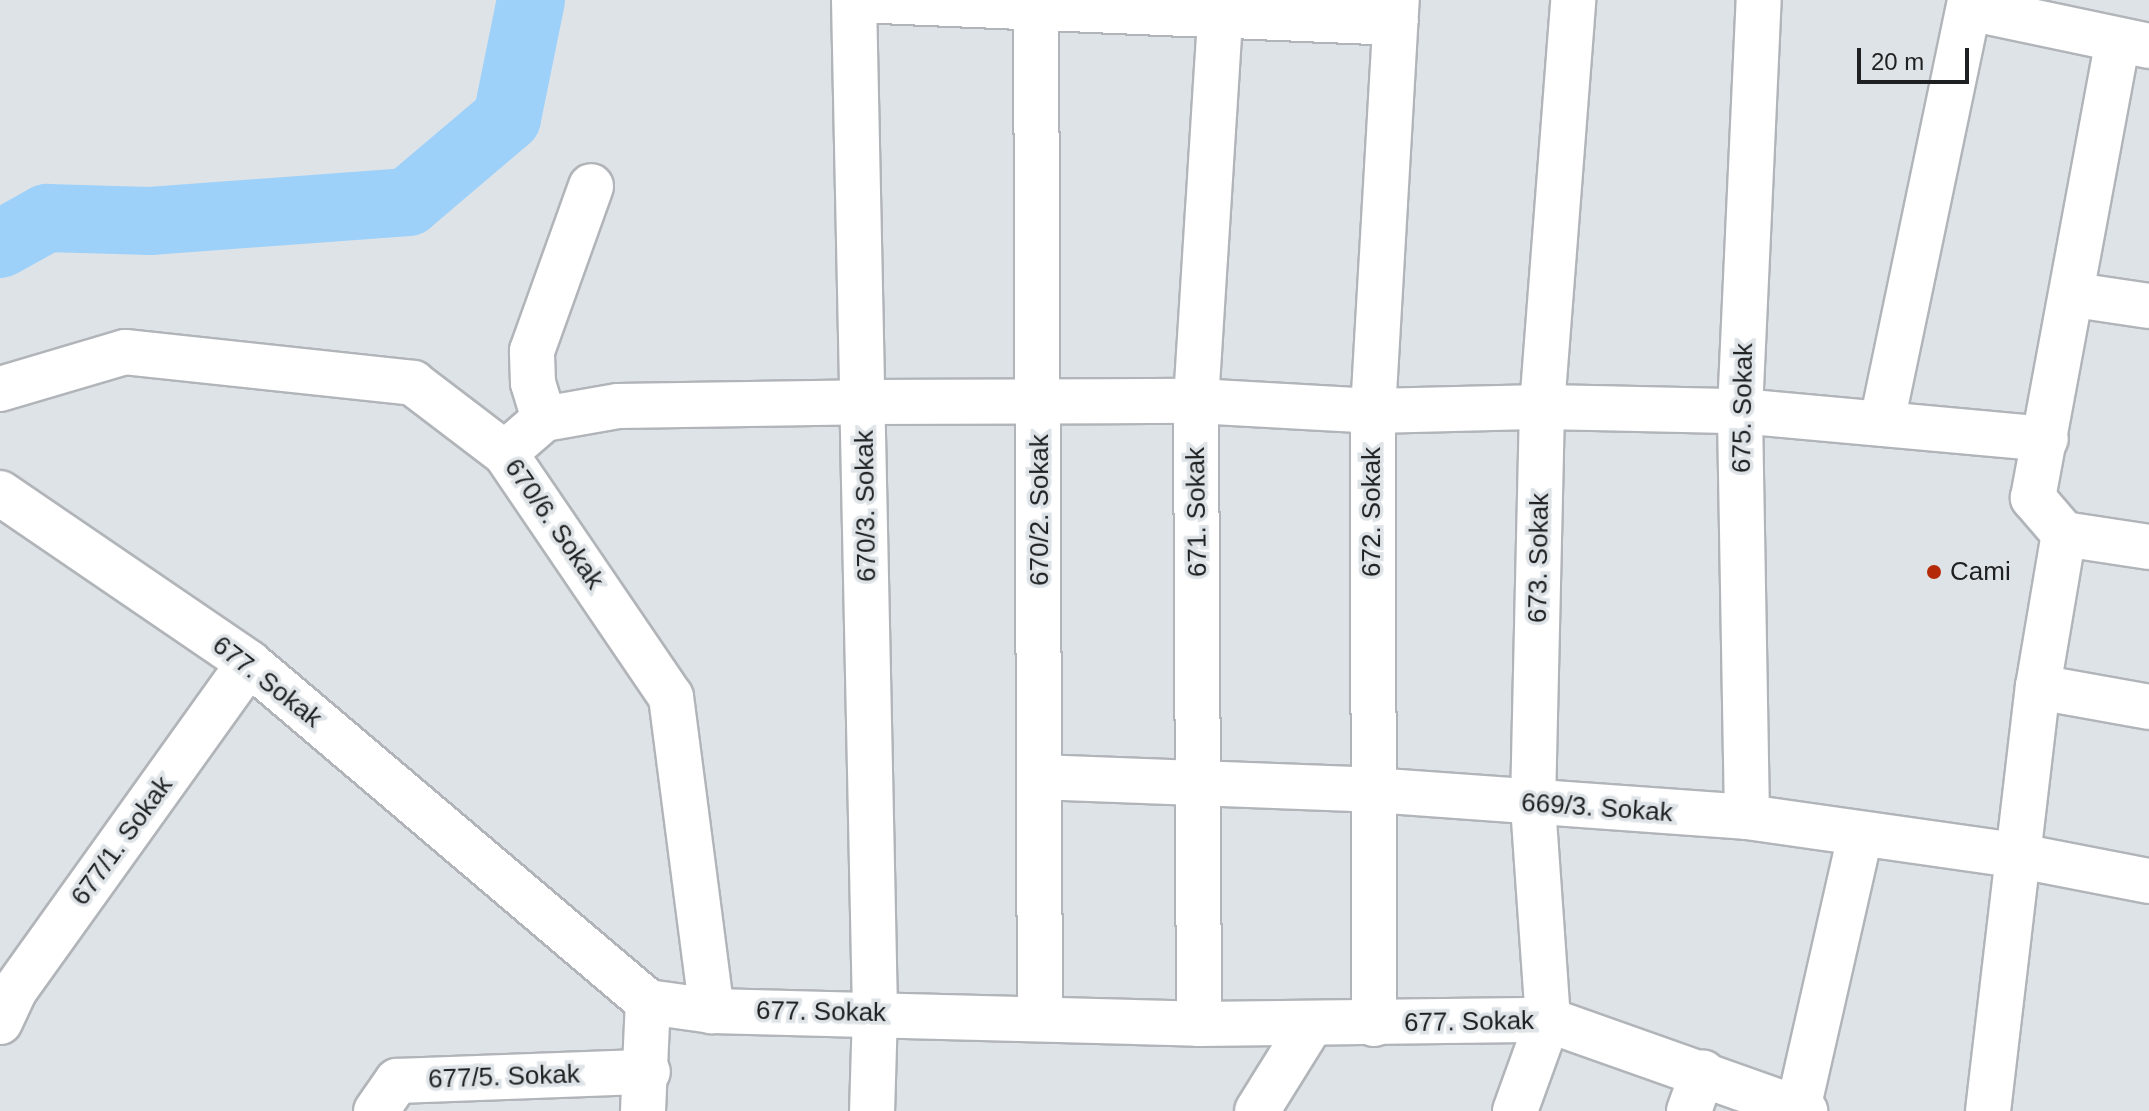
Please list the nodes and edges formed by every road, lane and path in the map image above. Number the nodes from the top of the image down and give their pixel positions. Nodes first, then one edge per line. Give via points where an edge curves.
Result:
1 (855, 0) edge
2 (1573, 0) edge
3 (1759, 0) edge
4 (1036, 4) edge
5 (1970, 4) edge
6 (1221, 8) edge
7 (1397, 12) edge
8 (2134, 44) edge
9 (591, 186) dead end
10 (2075, 295) junction
11 (2149, 306) edge
12 (0, 389) edge
13 (1040, 400) junction
14 (1196, 401) junction
15 (864, 402) junction
16 (1542, 407) junction
17 (1373, 411) junction
18 (1740, 411) junction
19 (544, 419) junction
20 (1882, 422) junction
21 (2046, 439) junction
22 (505, 453) junction
23 (0, 493) edge
24 (2064, 534) junction
25 (2149, 547) edge
26 (249, 663) junction
27 (2038, 687) junction
28 (2149, 707) edge
29 (1040, 777) junction
30 (1200, 784) junction
31 (1372, 790) junction
32 (1533, 804) junction
33 (1747, 817) junction
34 (1860, 837) junction
35 (2020, 856) junction
36 (2149, 881) edge
37 (648, 1002) junction
38 (712, 1011) junction
39 (875, 1012) junction
40 (1040, 1019) junction
41 (1548, 1020) junction
42 (0, 1022) edge
43 (1199, 1024) junction
44 (1374, 1024) junction
45 (1310, 1026) junction
46 (646, 1092) edge
47 (1696, 1092) edge
48 (1802, 1110) edge
49 (376, 1111) edge
50 (872, 1111) edge
51 (1257, 1111) edge
52 (1515, 1111) edge
53 (1988, 1111) edge

1 - 4 street
1 - 15 street, 670/3. Sokak
2 - 16 street, 673. Sokak
3 - 18 street, 675. Sokak
4 - 6 street
4 - 13 street, 670/2. Sokak
5 - 8 street
5 - 20 street
6 - 7 street
6 - 14 street, 671. Sokak
7 - 17 street, 672. Sokak
8 - 10 street
9 - 19 street via 532,351 533,383
10 - 11 street
10 - 21 street
12 - 22 street, 670/6. Sokak via 125,352 413,383
13 - 14 street
13 - 15 street
13 - 29 street, 670/2. Sokak
14 - 17 street
14 - 30 street, 671. Sokak
15 - 19 street via 618,406
15 - 39 street, 670/3. Sokak
16 - 17 street
16 - 18 street
16 - 32 street, 673. Sokak
17 - 31 street, 672. Sokak
18 - 20 street
18 - 33 street, 675. Sokak
19 - 22 street
20 - 21 street
21 - 24 street via 2033,498
22 - 38 street, 670/6. Sokak via 671,697
23 - 26 street, 677. Sokak
24 - 25 street
24 - 27 street
26 - 37 street, 677. Sokak
26 - 42 street, 677/1. Sokak via 15,990
27 - 28 street
27 - 35 street
29 - 30 street, 669/3. Sokak
29 - 40 street, 670/2. Sokak
30 - 31 street, 669/3. Sokak
30 - 43 street, 671. Sokak
31 - 32 street, 669/3. Sokak
31 - 44 street, 672. Sokak
32 - 33 street, 669/3. Sokak
32 - 41 street, 673. Sokak
33 - 34 street, 669/3. Sokak
34 - 35 street, 669/3. Sokak
34 - 48 street
35 - 36 street, 669/3. Sokak
35 - 53 street
37 - 38 street, 677. Sokak
37 - 46 street, 677/5. Sokak
38 - 39 street, 677. Sokak
39 - 40 street, 677. Sokak
39 - 50 street, 670/3. Sokak
40 - 43 street, 677. Sokak
41 - 44 street, 677. Sokak
41 - 47 street, 677. Sokak
41 - 52 street, 673. Sokak
43 - 45 street, 677. Sokak
44 - 45 street, 677. Sokak
45 - 51 street
46 - 49 street, 677/5. Sokak via 397,1081
47 - 48 street, 677. Sokak

